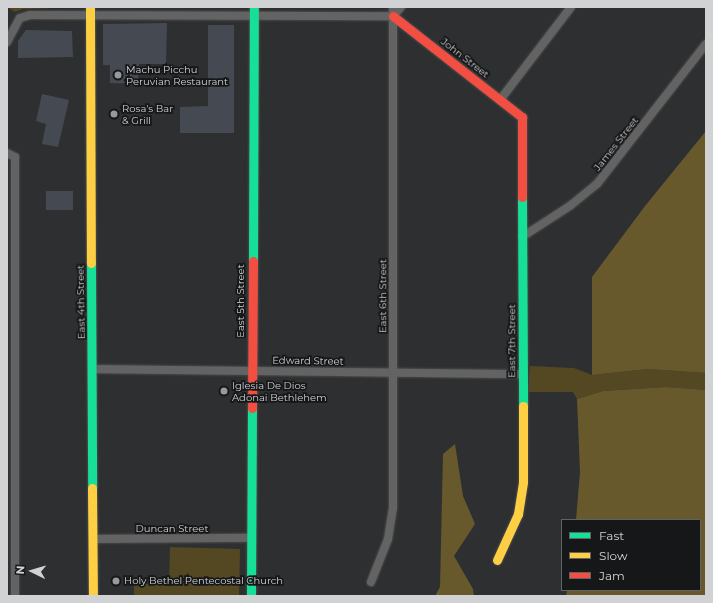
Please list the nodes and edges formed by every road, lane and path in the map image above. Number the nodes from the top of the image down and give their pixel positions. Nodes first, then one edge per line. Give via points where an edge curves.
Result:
1 (401, 7) edge
2 (571, 7) edge
3 (90, 11) edge
4 (254, 11) edge
5 (393, 12) edge
6 (7, 42) edge
7 (706, 44) edge
8 (500, 100) junction
9 (522, 117) joint
10 (7, 153) edge
11 (522, 237) junction
12 (92, 369) junction
13 (252, 370) junction
14 (393, 372) junction
15 (523, 374) junction
16 (251, 538) junction
17 (93, 539) junction
18 (497, 560) dead end
19 (371, 582) dead end
20 (14, 596) edge
21 (93, 596) edge
22 (251, 596) edge

1 - 5 street
2 - 8 street
3 - 4 street
3 - 6 street via 25,16 17,22
3 - 12 street, East 4th Street
4 - 5 street
4 - 13 street, East 5th Street
5 - 8 street, John Street
5 - 14 street, East 6th Street
7 - 11 street, James Street via 597,184 571,205
8 - 9 street, John Street
9 - 11 street, East 7th Street
10 - 20 street via 15,157
11 - 15 street, East 7th Street
12 - 13 street, Edward Street
12 - 17 street, East 4th Street
13 - 14 street, Edward Street
13 - 16 street, East 5th Street
14 - 15 street, Edward Street
14 - 19 street, East 6th Street via 392,518 388,539
15 - 18 street, East 7th Street via 522,492 518,514
16 - 17 street, Duncan Street
16 - 22 street, East 5th Street
17 - 21 street, East 4th Street

